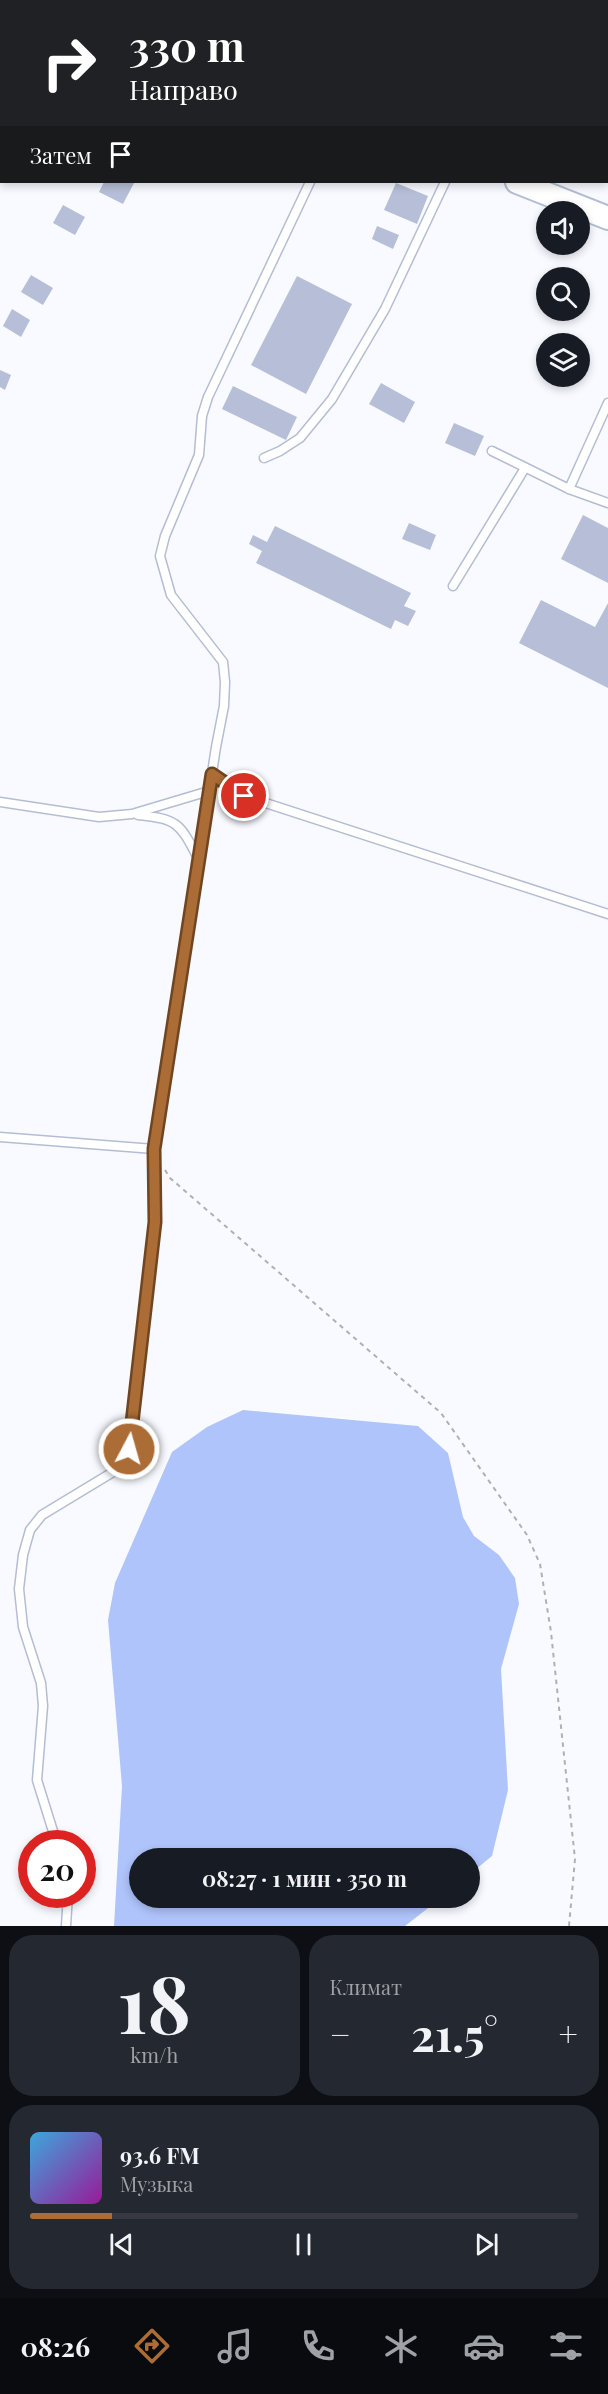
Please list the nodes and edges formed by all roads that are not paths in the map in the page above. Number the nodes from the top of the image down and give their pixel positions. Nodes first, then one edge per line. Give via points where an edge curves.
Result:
1 (310, 183) edge
2 (445, 183) edge
3 (520, 183) edge
4 (608, 218) edge
5 (608, 403) edge
6 (492, 451) dead end
7 (264, 458) dead end
8 (525, 468) junction
9 (570, 489) junction
10 (608, 502) edge
11 (453, 586) dead end
12 (212, 774) junction
13 (209, 791) junction
14 (0, 802) edge
15 (132, 814) junction
16 (198, 860) junction
17 (608, 914) edge
18 (0, 1137) edge
19 (154, 1149) junction
20 (53, 1830) edge
21 (67, 1908) edge
22 (66, 1926) edge

1 - 12 lane via 208,397 202,416 199,455 160,556 171,595 222,662 224,706
2 - 7 lane via 385,309 332,399 300,438
3 - 4 street
5 - 9 lane
6 - 8 lane
8 - 9 lane
8 - 11 lane
9 - 10 lane
12 - 13 lane
12 - 17 lane via 244,796
13 - 15 lane
13 - 16 lane
14 - 15 lane via 99,817
15 - 16 lane via 165,817 183,829
16 - 19 lane
18 - 19 lane
19 - 20 lane via 155,1222 129,1449 118,1469 42,1515 30,1530 23,1555 19,1589 23,1627 41,1683 43,1706 38,1780
21 - 22 lane

